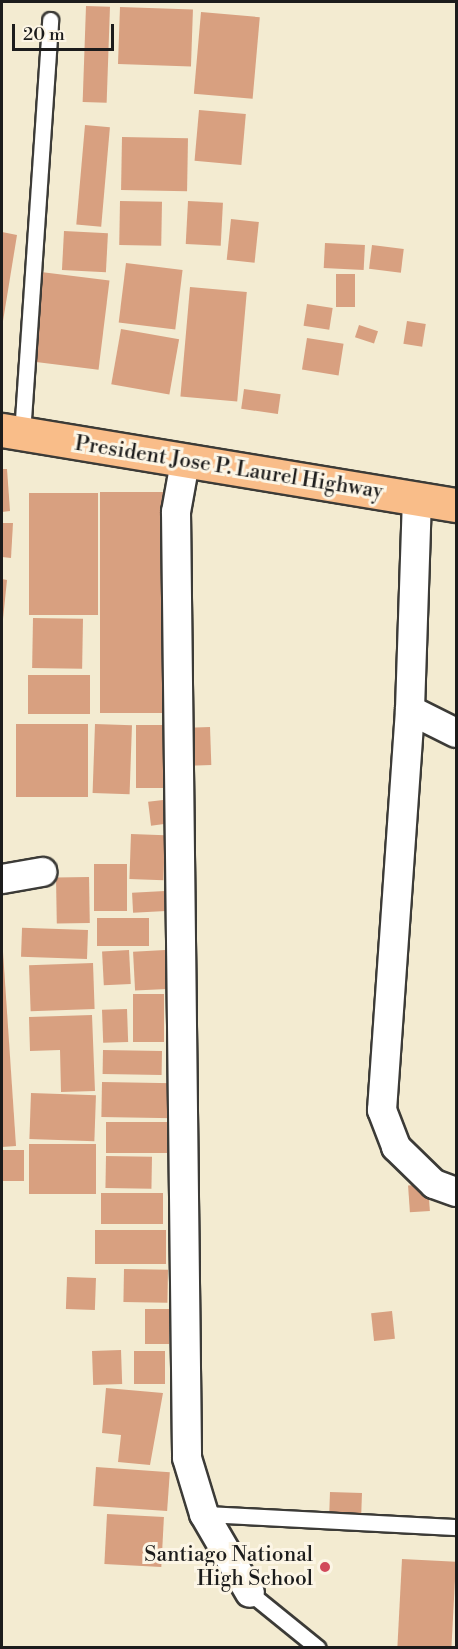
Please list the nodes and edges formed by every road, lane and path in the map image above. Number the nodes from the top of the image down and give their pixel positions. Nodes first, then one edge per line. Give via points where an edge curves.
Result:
1 (50, 20) dead end
2 (12, 432) edge
3 (185, 462) junction
4 (417, 498) junction
5 (456, 505) edge
6 (410, 710) junction
7 (456, 733) edge
8 (42, 872) dead end
9 (2, 879) edge
10 (456, 1192) edge
11 (204, 1514) junction
12 (456, 1527) edge
13 (250, 1593) joint
14 (318, 1647) edge

1 - 2 lane
2 - 3 highway, President Jose P. Laurel Highway
3 - 4 highway, President Jose P. Laurel Highway
3 - 11 street via 176,512 187,1458
4 - 5 highway, President Jose P. Laurel Highway
4 - 6 street
6 - 7 street
6 - 10 street via 382,1110 396,1147 434,1184
8 - 9 street
11 - 12 lane
11 - 13 street
13 - 14 lane

